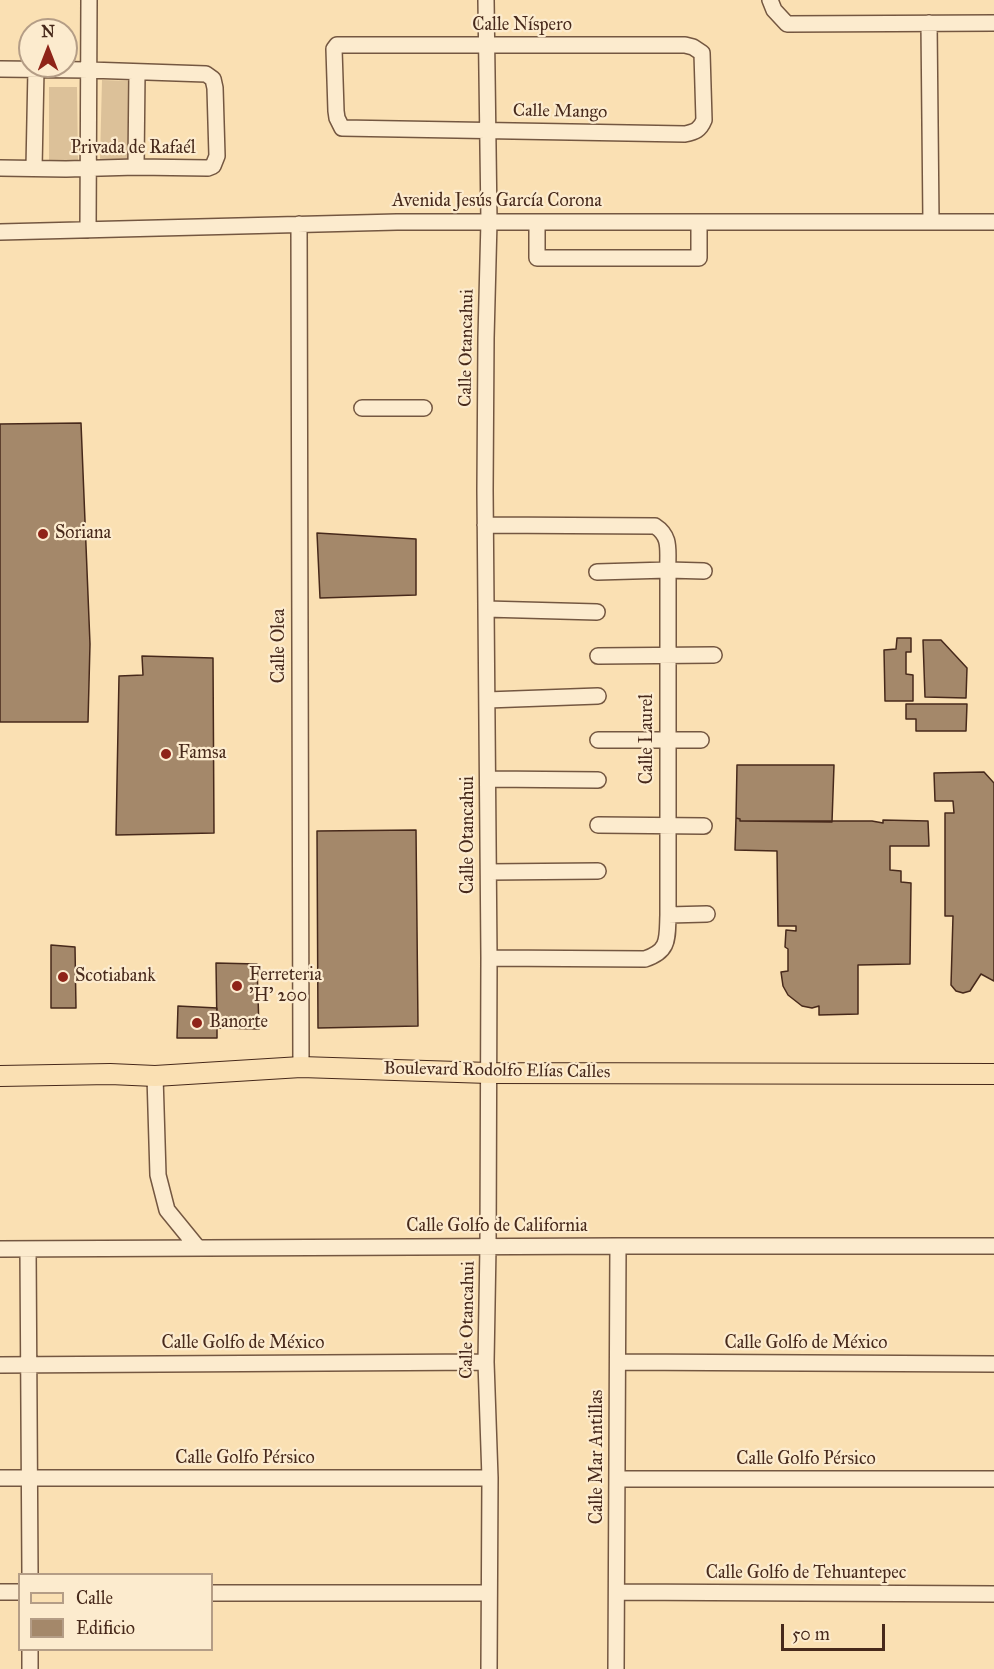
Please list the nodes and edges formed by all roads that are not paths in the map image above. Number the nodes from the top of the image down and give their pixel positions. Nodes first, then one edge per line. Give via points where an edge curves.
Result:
1 (88, 0) edge
2 (486, 0) edge
3 (770, 0) edge
4 (929, 23) junction
5 (994, 23) edge
6 (486, 45) junction
7 (702, 53) joint
8 (0, 69) edge
9 (18, 69) edge
10 (78, 70) edge
11 (89, 70) junction
12 (137, 72) junction
13 (36, 78) edge
14 (342, 128) joint
15 (487, 130) junction
16 (136, 167) junction
17 (0, 168) edge
18 (34, 168) junction
19 (88, 169) junction
20 (489, 221) junction
21 (537, 222) junction
22 (699, 222) junction
23 (931, 222) junction
24 (994, 222) edge
25 (300, 224) junction
26 (88, 230) junction
27 (0, 232) edge
28 (362, 408) dead end
29 (424, 408) dead end
30 (485, 525) junction
31 (668, 570) junction
32 (704, 571) dead end
33 (597, 572) dead end
34 (486, 609) junction
35 (597, 612) dead end
36 (668, 655) junction
37 (714, 655) dead end
38 (598, 656) dead end
39 (598, 696) dead end
40 (487, 700) junction
41 (668, 739) junction
42 (598, 740) dead end
43 (701, 740) dead end
44 (489, 778) junction
45 (598, 780) dead end
46 (598, 825) dead end
47 (667, 825) junction
48 (704, 826) dead end
49 (598, 871) dead end
50 (489, 872) junction
51 (707, 914) dead end
52 (668, 915) junction
53 (489, 958) junction
54 (301, 1067) junction
55 (489, 1073) junction
56 (994, 1074) edge
57 (0, 1076) edge
58 (156, 1076) junction
59 (488, 1246) junction
60 (618, 1246) junction
61 (994, 1246) edge
62 (28, 1248) junction
63 (198, 1248) junction
64 (0, 1249) edge
65 (486, 1362) junction
66 (618, 1362) junction
67 (994, 1364) edge
68 (0, 1365) edge
69 (29, 1365) junction
70 (0, 1478) edge
71 (29, 1478) junction
72 (490, 1478) junction
73 (618, 1479) junction
74 (994, 1479) edge
75 (30, 1573) edge
76 (0, 1592) edge
77 (18, 1592) edge
78 (618, 1592) junction
79 (213, 1593) edge
80 (488, 1593) junction
81 (994, 1594) edge
82 (30, 1651) edge
83 (30, 1669) edge
84 (489, 1669) edge
85 (616, 1669) edge

1 - 11 street
2 - 6 street, Calle Otancahui
3 - 4 street via 787,24
4 - 5 street
4 - 23 street
6 - 7 street, Calle Níspero via 685,45
6 - 14 street, Calle Níspero via 340,45 334,49 334,95
6 - 15 street, Calle Otancahui
7 - 15 street, Calle Mango via 704,120 695,131 685,134
8 - 9 street
10 - 11 street
11 - 12 street
11 - 19 street
12 - 16 street
12 - 16 street, Privada de Rafaél via 200,73 212,78 218,149 213,166
13 - 18 street
14 - 15 street, Calle Mango
15 - 20 street, Calle Otancahui
16 - 19 street, Privada de Rafaél
17 - 18 street, Privada de Rafaél
18 - 19 street, Privada de Rafaél
19 - 26 street
20 - 21 street, Avenida Jesús García Corona
20 - 25 street, Avenida Jesús García Corona
20 - 30 street, Calle Otancahui
21 - 22 street, Avenida Jesús García Corona
21 - 22 street via 537,258 699,258
22 - 23 street, Avenida Jesús García Corona
23 - 24 street, Avenida Jesús García Corona
25 - 26 street, Avenida Jesús García Corona
25 - 54 street, Calle Olea
26 - 27 street, Avenida Jesús García Corona
28 - 29 street
30 - 31 street, Calle Laurel via 654,526 667,537
30 - 34 street, Calle Otancahui
31 - 32 street
31 - 33 street
31 - 36 street, Calle Laurel
34 - 35 street
34 - 40 street, Calle Otancahui
36 - 37 street
36 - 38 street
36 - 41 street, Calle Laurel
39 - 40 street
40 - 44 street, Calle Otancahui
41 - 42 street
41 - 43 street
41 - 47 street, Calle Laurel
44 - 45 street
44 - 50 street, Calle Otancahui
46 - 47 street
47 - 48 street
47 - 52 street, Calle Laurel
49 - 50 street
50 - 53 street, Calle Otancahui
51 - 52 street
52 - 53 street, Calle Laurel via 663,950 645,959
53 - 55 street, Calle Otancahui
54 - 55 main road, Boulevard Rodolfo Elías Calles
54 - 58 main road, Boulevard Rodolfo Elías Calles
55 - 56 main road, Boulevard Rodolfo Elías Calles
55 - 59 street, Calle Otancahui
57 - 58 main road, Boulevard Rodolfo Elías Calles
58 - 63 street via 158,1175 166,1210
59 - 60 street, Calle Golfo de California
59 - 63 street, Calle Golfo de California
59 - 65 street, Calle Otancahui
60 - 61 street, Calle Golfo de California
60 - 66 street, Calle Mar Antillas
62 - 63 street, Calle Golfo de California
62 - 64 street, Calle Golfo de California
62 - 69 street
65 - 69 street, Calle Golfo de México
65 - 72 street, Calle Otancahui
66 - 67 street, Calle Golfo de México
66 - 73 street, Calle Mar Antillas
68 - 69 street, Calle Golfo de México
69 - 71 street
70 - 71 street, Calle Golfo Pérsico
71 - 72 street, Calle Golfo Pérsico
71 - 75 street
72 - 80 street, Calle Otancahui
73 - 74 street, Calle Golfo Pérsico
73 - 78 street, Calle Mar Antillas
76 - 77 street
78 - 81 street, Calle Golfo de Tehuantepec
78 - 85 street, Calle Mar Antillas
79 - 80 street
80 - 84 street, Calle Otancahui
82 - 83 street

